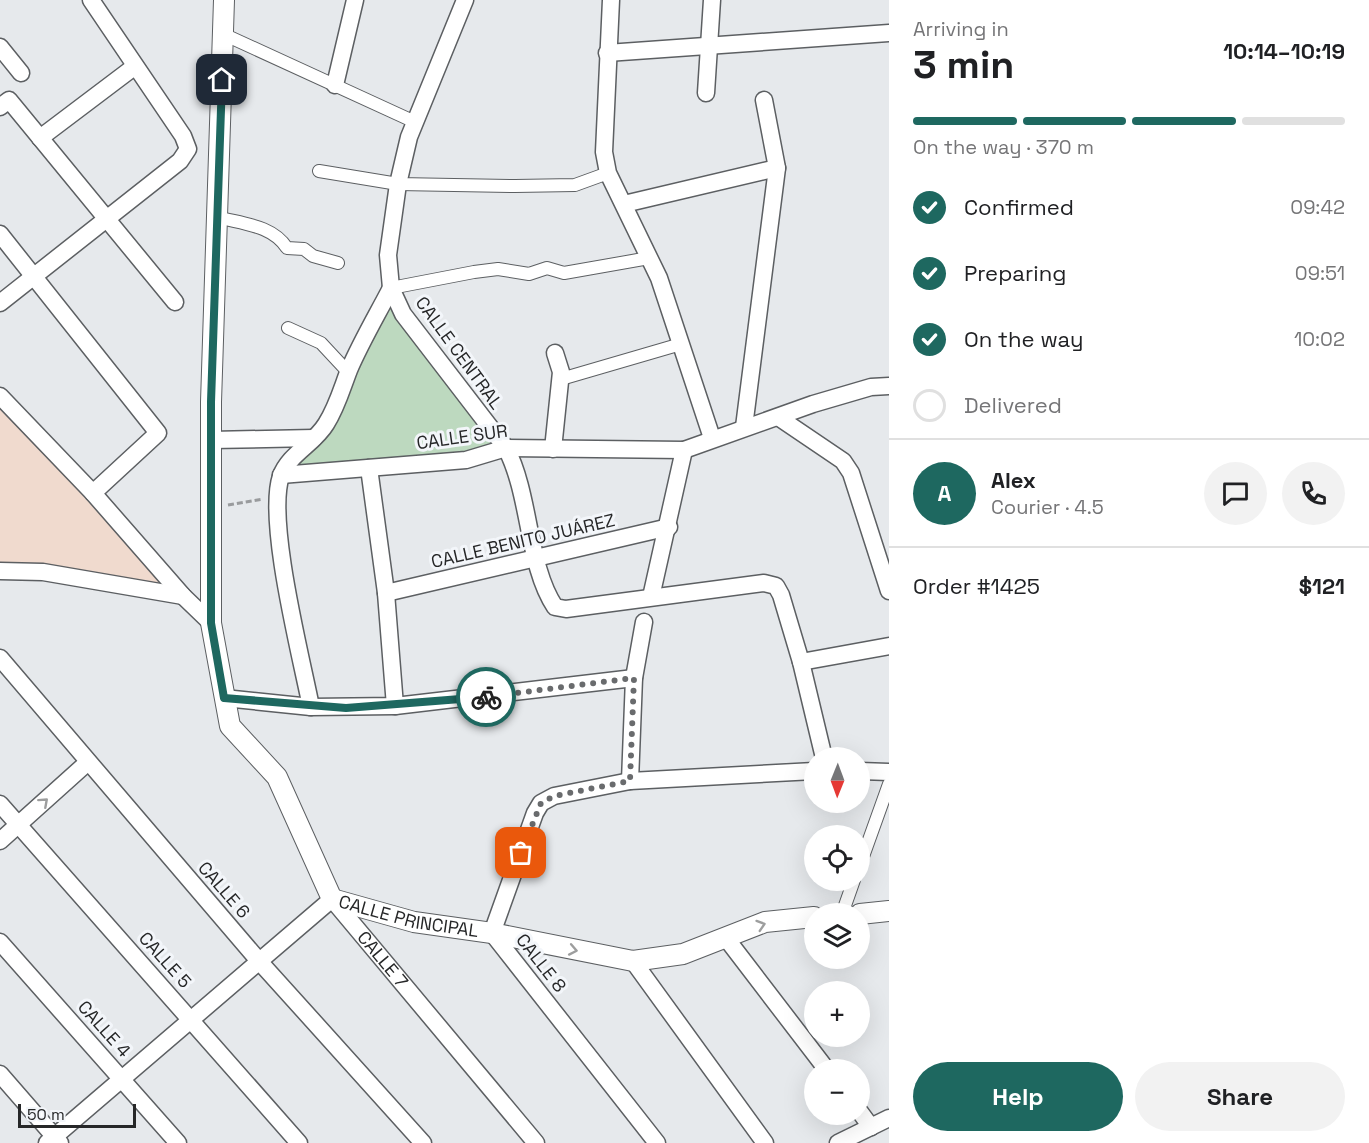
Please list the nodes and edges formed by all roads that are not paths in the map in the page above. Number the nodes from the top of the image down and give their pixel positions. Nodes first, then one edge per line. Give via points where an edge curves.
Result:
1 (91, 0) edge
2 (224, 0) edge
3 (355, 0) edge
4 (465, 0) edge
5 (610, 0) edge
6 (712, 0) edge
7 (889, 33) edge
8 (223, 34) junction
9 (709, 46) junction
10 (0, 47) edge
11 (607, 53) junction
12 (134, 67) junction
13 (21, 73) dead end
14 (335, 86) junction
15 (705, 93) dead end
16 (764, 100) dead end
17 (0, 107) edge
18 (415, 122) junction
19 (40, 138) junction
20 (777, 168) junction
21 (318, 171) dead end
22 (608, 173) junction
23 (398, 184) junction
24 (624, 204) junction
25 (217, 217) junction
26 (106, 218) junction
27 (0, 234) edge
28 (649, 258) junction
29 (338, 263) dead end
30 (33, 274) junction
31 (391, 288) junction
32 (175, 302) dead end
33 (0, 303) edge
34 (288, 328) dead end
35 (681, 344) junction
36 (555, 353) dead end
37 (348, 372) junction
38 (561, 379) junction
39 (889, 386) edge
40 (0, 396) edge
41 (778, 417) junction
42 (744, 427) junction
43 (314, 438) junction
44 (712, 438) junction
45 (211, 440) junction
46 (506, 448) junction
47 (553, 449) junction
48 (684, 450) junction
49 (369, 468) junction
50 (281, 475) junction
51 (93, 493) junction
52 (669, 527) junction
53 (537, 558) junction
54 (0, 571) edge
55 (889, 591) edge
56 (386, 593) junction
57 (183, 596) junction
58 (651, 597) junction
59 (644, 622) dead end
60 (211, 623) junction
61 (889, 646) edge
62 (0, 658) edge
63 (801, 662) junction
64 (634, 678) junction
65 (224, 698) junction
66 (311, 706) junction
67 (394, 706) junction
68 (821, 747) edge
69 (88, 762) junction
70 (870, 771) edge
71 (804, 772) edge
72 (889, 772) edge
73 (630, 781) junction
74 (889, 784) edge
75 (0, 804) edge
76 (18, 825) junction
77 (870, 838) edge
78 (0, 840) edge
79 (332, 899) junction
80 (889, 911) edge
81 (870, 913) edge
82 (804, 919) edge
83 (492, 933) junction
84 (726, 938) junction
85 (0, 942) edge
86 (259, 961) junction
87 (633, 961) junction
88 (192, 1019) junction
89 (819, 1059) edge
90 (0, 1074) edge
91 (122, 1079) junction
92 (889, 1118) edge
93 (871, 1127) joint
94 (54, 1141) edge
95 (178, 1143) edge
96 (299, 1143) edge
97 (423, 1143) edge
98 (536, 1143) edge
99 (657, 1143) edge
100 (765, 1143) edge
101 (838, 1143) edge

1 - 12 street
2 - 8 street, CALLE 7
3 - 14 street
4 - 18 street
5 - 11 street
6 - 9 street
7 - 9 street
8 - 14 street
8 - 25 street, CALLE 7
9 - 11 street
9 - 15 street
10 - 13 street
11 - 22 street via 604,152
12 - 19 street
12 - 26 street via 188,149 180,161
14 - 18 street
16 - 20 street
17 - 19 street via 9,100
18 - 23 street
19 - 26 street
20 - 24 street
20 - 42 street
21 - 23 street
22 - 23 street via 575,185
22 - 24 street
23 - 31 street via 388,255
24 - 28 street
25 - 29 street via 267,230 281,237 287,248 304,249 313,256
25 - 45 street, CALLE 7
26 - 30 street
26 - 32 street
27 - 30 street
28 - 31 street via 564,273 547,268 529,274 498,269
28 - 35 street
30 - 33 street
30 - 51 street via 158,433
31 - 37 street
31 - 46 street, CALLE CENTRAL via 403,314
34 - 37 street via 321,343
35 - 38 street
35 - 44 street
36 - 38 street
37 - 43 street via 340,397
38 - 47 street
39 - 41 street via 871,387
40 - 51 street
41 - 42 street
41 - 55 street via 843,461 851,473
42 - 44 street
43 - 45 street
43 - 50 street
44 - 48 street
45 - 60 street, CALLE 7
46 - 47 street, CALLE SUR
46 - 49 street, CALLE SUR via 466,460
46 - 53 street, CALLE CENTRAL via 522,488
47 - 48 street, CALLE SUR
48 - 52 street
49 - 50 street, CALLE SUR
49 - 56 street
50 - 66 street via 279,540
51 - 57 street
52 - 53 street, CALLE BENITO JUÁREZ
52 - 58 street
53 - 56 street, CALLE BENITO JUÁREZ
53 - 58 street, CALLE CENTRAL via 555,607 566,609
54 - 57 street via 43,572
56 - 67 street
57 - 60 street
58 - 63 street via 764,583 776,586
59 - 64 street
60 - 65 street, CALLE 7
61 - 63 street
62 - 69 street, CALLE 6
63 - 68 street
64 - 67 street
64 - 73 street
65 - 66 street
65 - 79 street, CALLE 7 via 230,726 277,777
66 - 67 street
76 -> 69 street
69 - 86 street, CALLE 6
70 - 72 street
71 - 73 street
73 - 83 street, CALLE 8 via 554,796 541,803
74 - 77 street
75 - 76 street, CALLE 5
76 - 78 street
76 - 88 street, CALLE 5
79 - 83 street, CALLE PRINCIPAL via 414,922
79 - 86 street, CALLE PRINCIPAL
79 - 98 street, CALLE 7
80 - 81 street
84 -> 82 street, CALLE PRINCIPAL via 765,922
83 -> 87 street, CALLE PRINCIPAL
83 - 99 street, CALLE 8
84 - 87 street, CALLE PRINCIPAL via 683,954
84 - 89 street
85 - 91 street, CALLE 4
86 - 88 street, CALLE PRINCIPAL
86 - 97 street, CALLE 6
87 - 100 street
88 - 91 street, CALLE PRINCIPAL
88 - 96 street, CALLE 5
90 - 94 street
91 - 94 street, CALLE PRINCIPAL
91 - 95 street, CALLE 4
92 - 93 street
93 - 101 street

